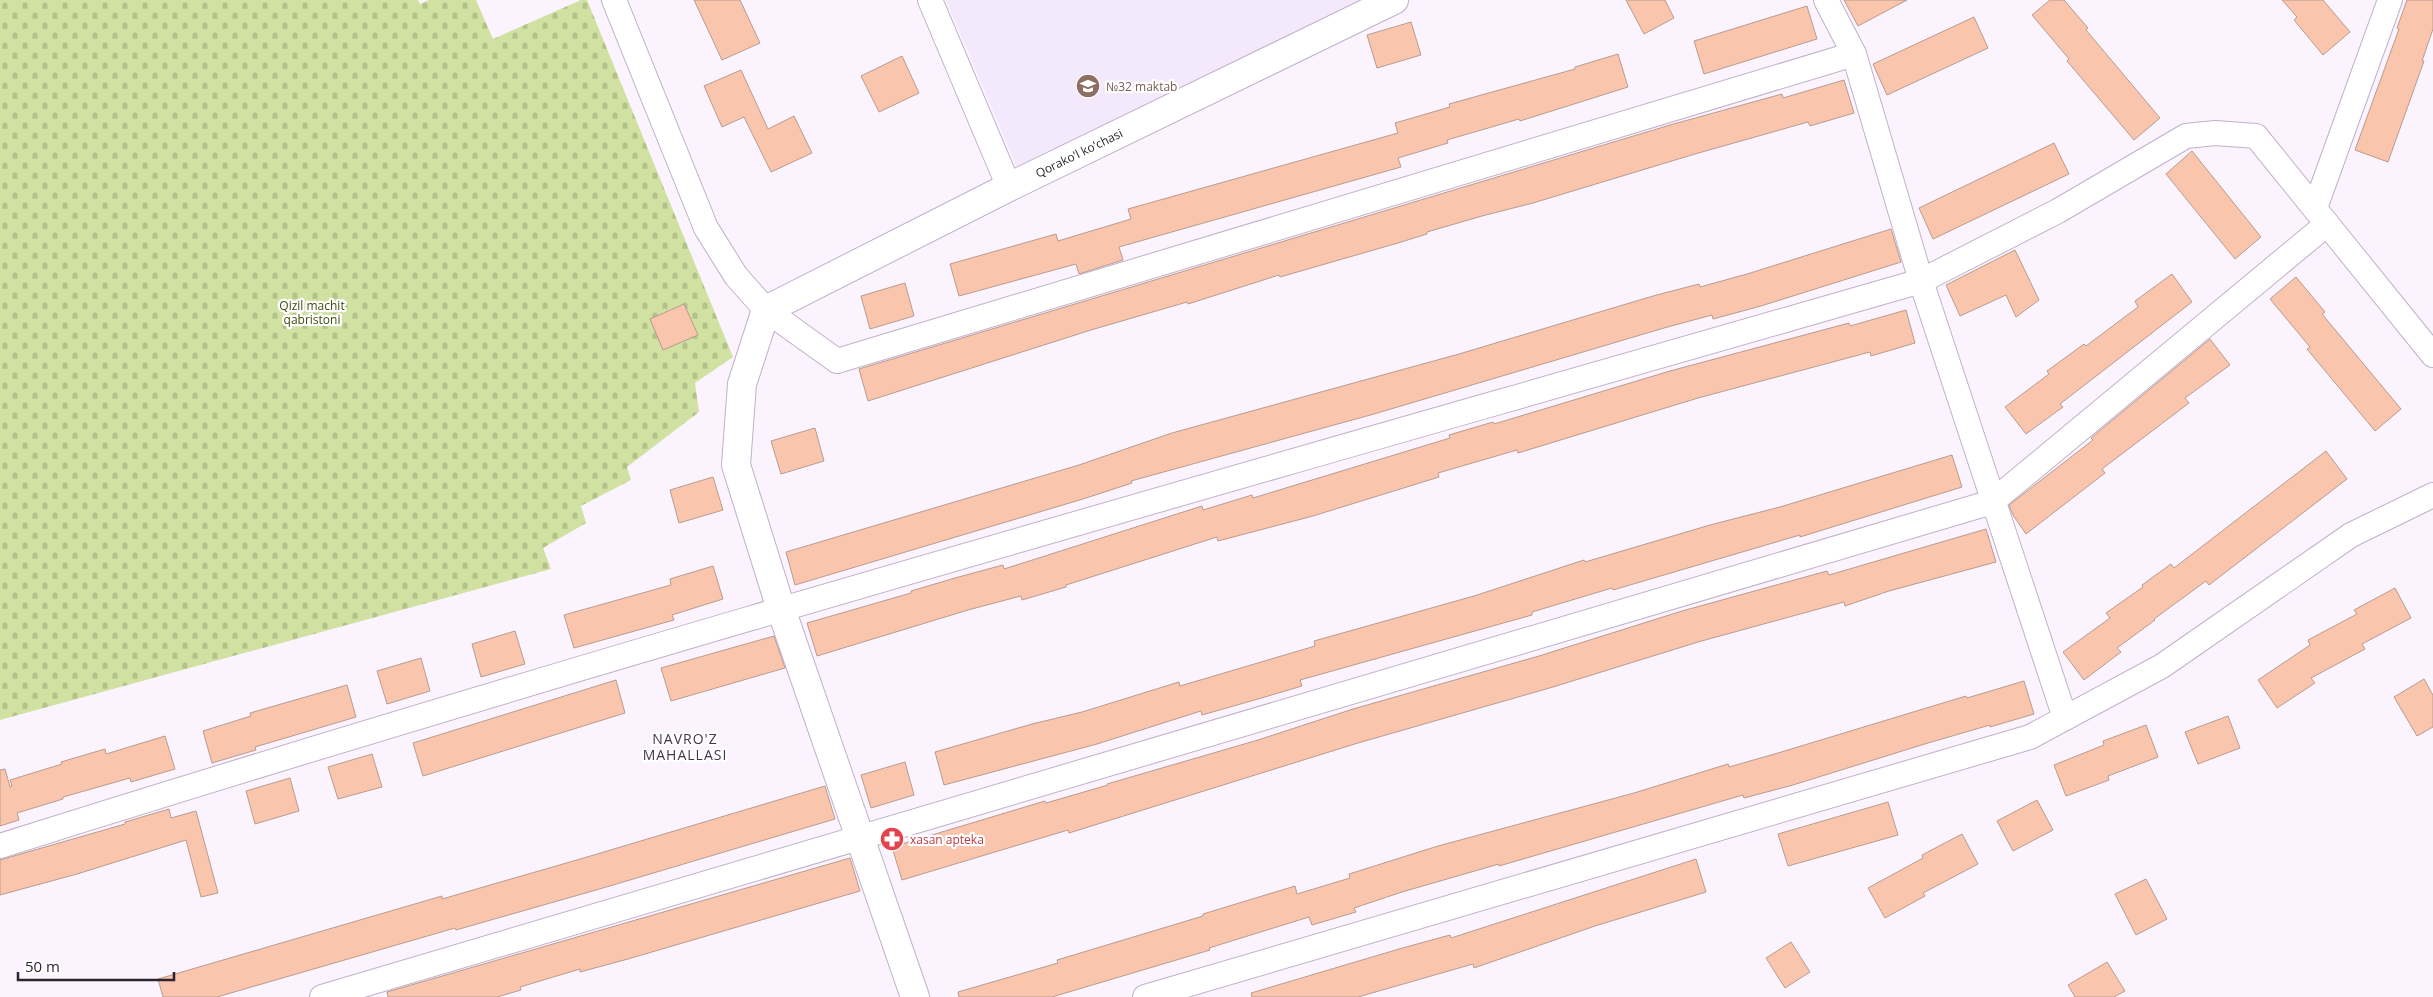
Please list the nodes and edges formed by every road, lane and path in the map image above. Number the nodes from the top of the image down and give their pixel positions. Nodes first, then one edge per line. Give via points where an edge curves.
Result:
1 (614, 0) edge
2 (930, 0) edge
3 (1394, 0) edge
4 (1826, 0) edge
5 (2390, 0) edge
6 (1854, 54) junction
7 (1009, 188) junction
8 (2321, 216) junction
9 (1921, 281) junction
10 (766, 310) junction
11 (2433, 355) edge
12 (2433, 495) edge
13 (1992, 502) junction
14 (781, 609) junction
15 (2065, 718) junction
16 (859, 836) junction
17 (0, 846) edge
18 (322, 997) edge
19 (915, 997) edge
20 (1145, 997) edge

1 - 10 street via 706,228 736,276
2 - 7 street
3 - 7 street, Qorako'l ko'chasi
4 - 6 street
5 - 8 street
6 - 9 street
6 - 10 street via 837,361
7 - 10 street, Qorako'l ko'chasi
8 - 9 street via 2256,136 2215,133 2186,136 2058,211
8 - 11 street
8 - 13 street
9 - 13 street
9 - 14 street
10 - 14 street via 742,384 736,465
12 - 15 street via 2351,535 2162,666
13 - 15 street
13 - 16 street
14 - 16 street
14 - 17 street via 231,773
15 - 20 street via 2030,737
16 - 18 street
16 - 19 street

